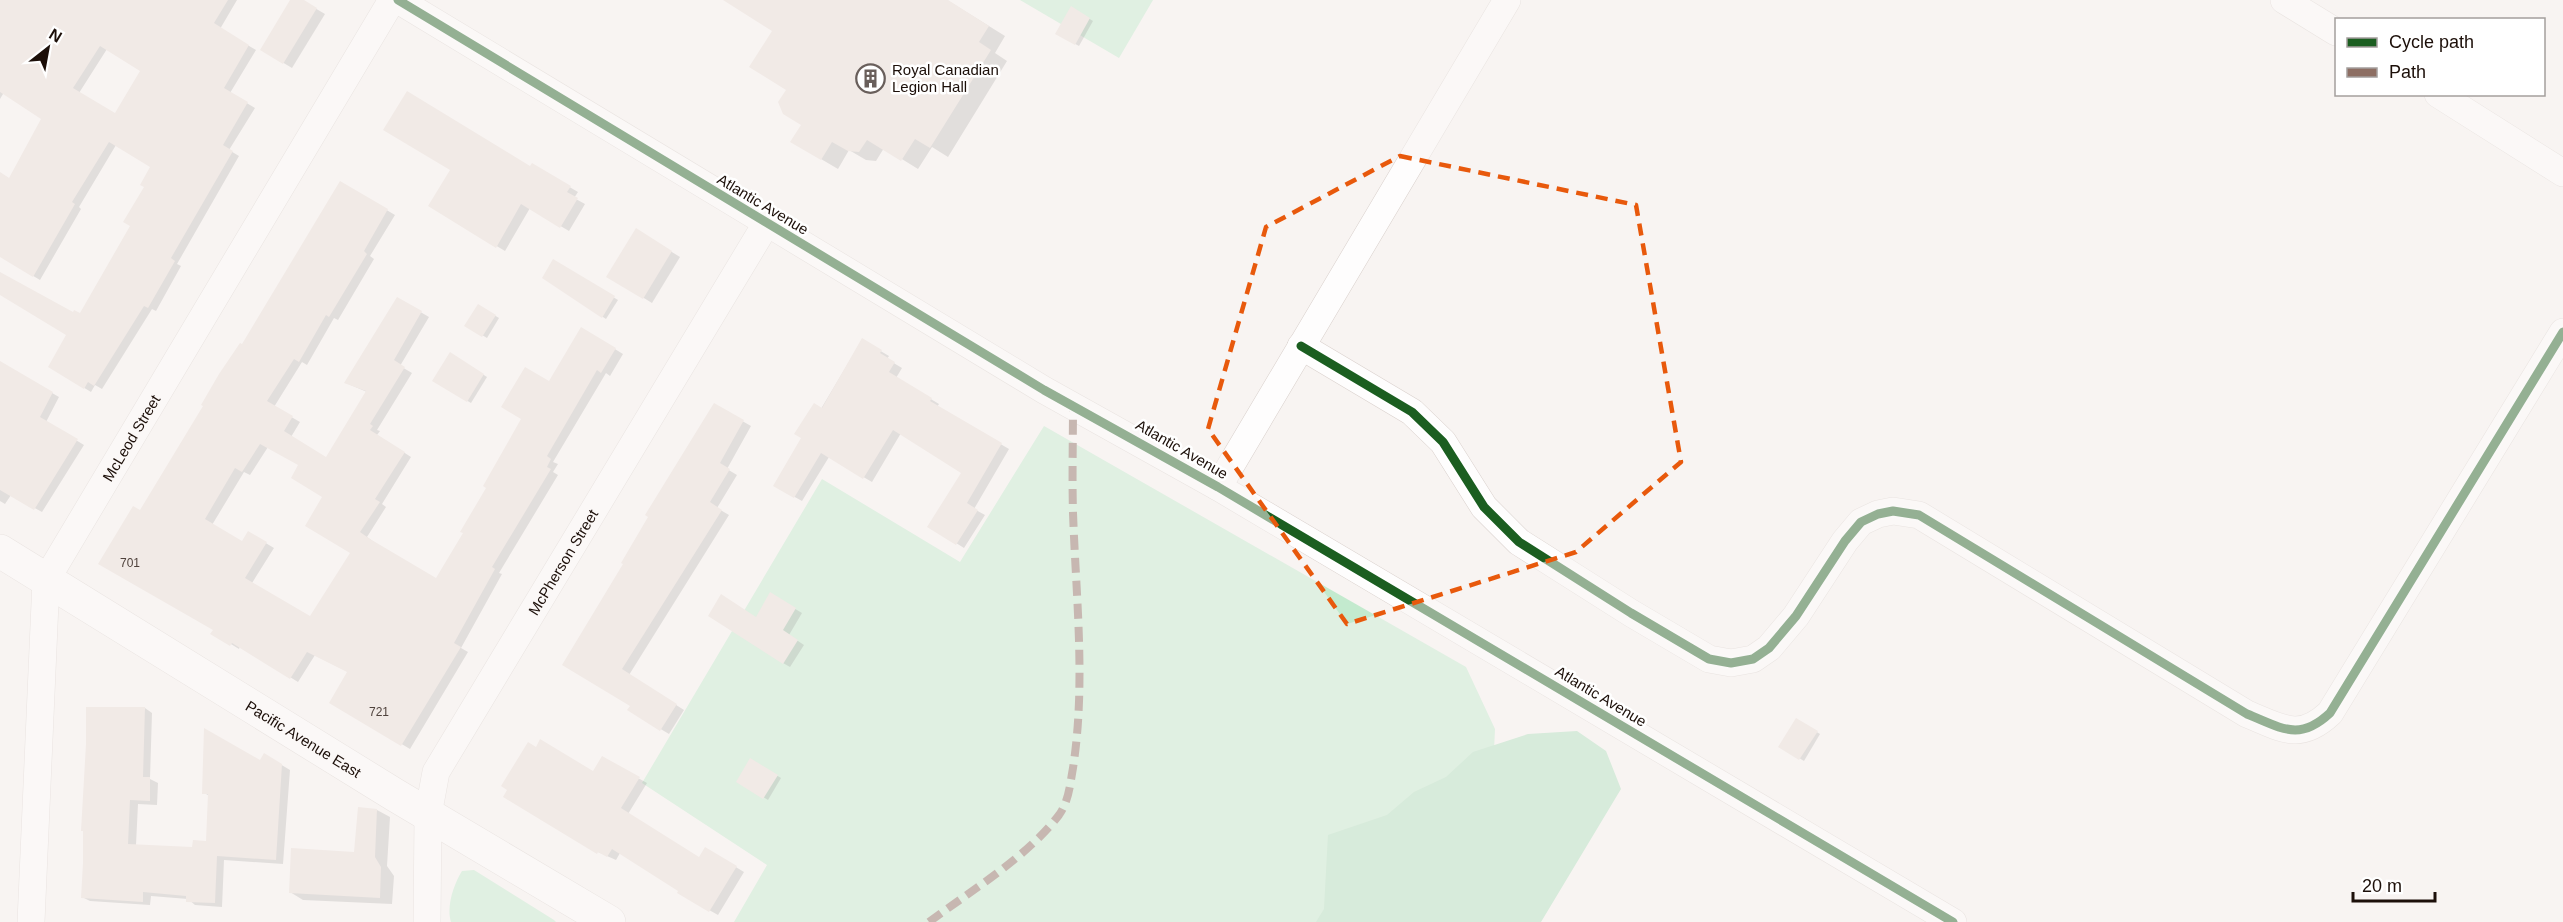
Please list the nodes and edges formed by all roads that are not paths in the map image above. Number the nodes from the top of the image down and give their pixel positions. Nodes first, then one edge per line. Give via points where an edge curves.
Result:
1 (392, 0) edge
2 (398, 0) edge
3 (1507, 0) edge
4 (2284, 0) edge
5 (2335, 31) edge
6 (2441, 96) edge
7 (2563, 173) edge
8 (766, 224) junction
9 (2563, 332) edge
10 (1301, 346) junction
11 (1218, 487) junction
12 (0, 551) edge
13 (46, 580) junction
14 (428, 815) junction
15 (31, 922) edge
16 (427, 922) edge
17 (609, 922) edge
18 (1953, 922) edge

1 - 13 street, McLeod Street
2 - 8 street, Atlantic Avenue
3 - 10 street
4 - 5 street
6 - 7 street
8 - 11 street, Atlantic Avenue via 1044,390
8 - 14 street, McPherson Street via 436,772
9 - 10 street via 2330,713 2305,731 2284,730 2247,714 1919,515 1893,511 1861,522 1769,648 1753,659 1731,663 1709,658 1519,542 1484,507 1443,442 1412,412
10 - 11 street
11 - 18 street, Atlantic Avenue
12 - 13 street, Pacific Avenue East
13 - 14 street, Pacific Avenue East
13 - 15 street, McLeod Street
14 - 16 street, McPherson Street
14 - 17 street, Pacific Avenue East

